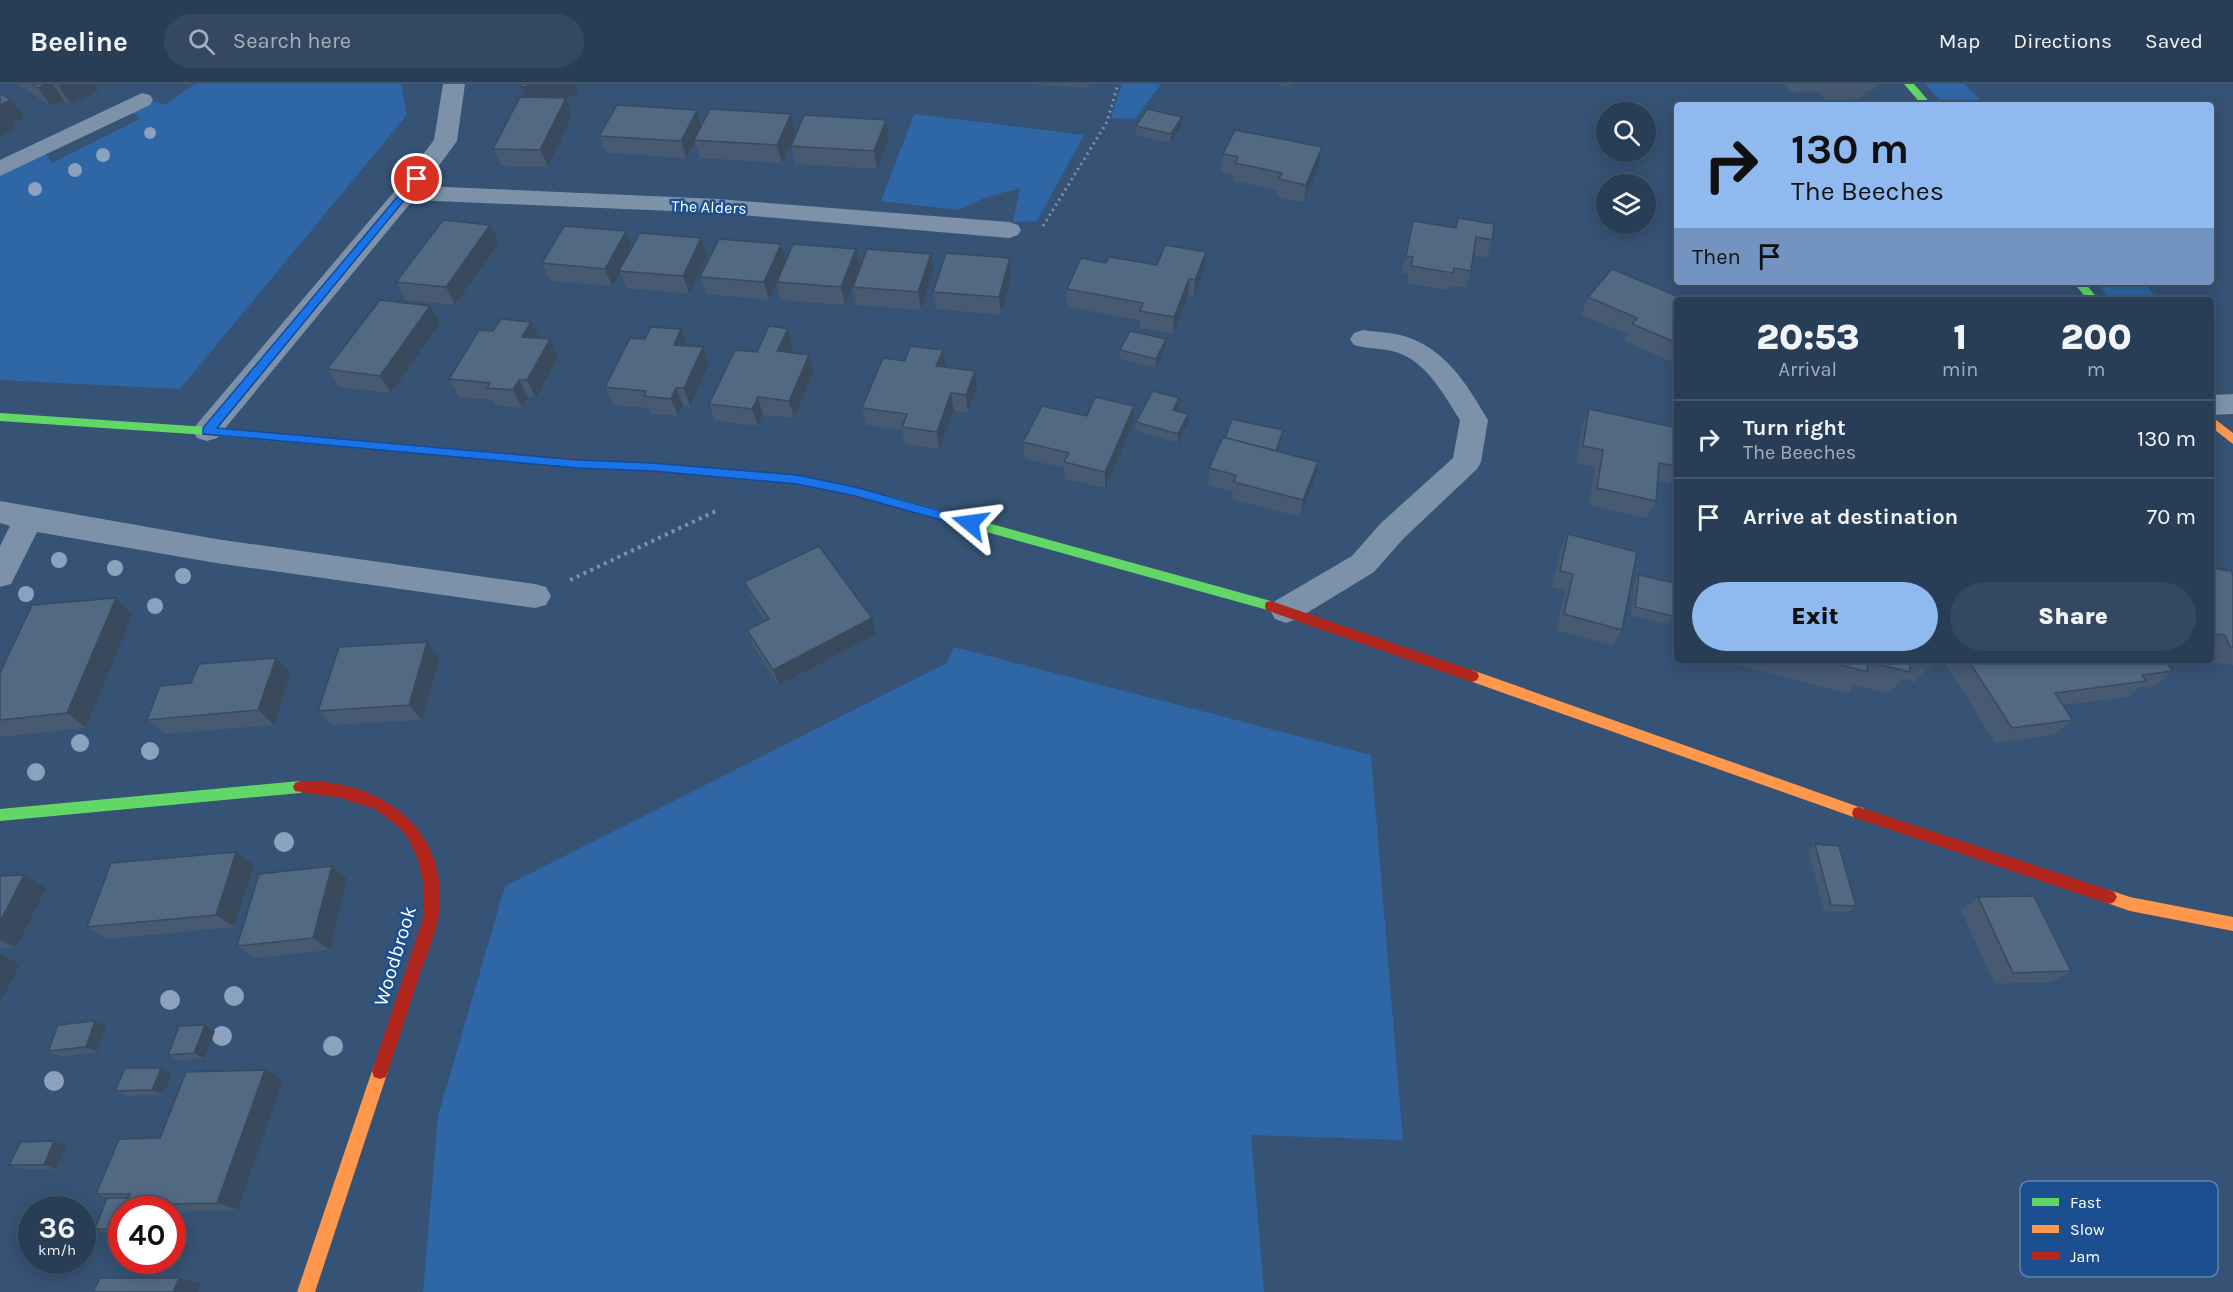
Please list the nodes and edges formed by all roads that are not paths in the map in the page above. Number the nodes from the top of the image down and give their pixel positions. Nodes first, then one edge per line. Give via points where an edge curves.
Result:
1 (454, 84) edge
2 (1909, 84) edge
3 (142, 100) dead end
4 (1924, 102) edge
5 (0, 169) edge
6 (407, 192) junction
7 (1009, 230) road end
8 (2081, 285) edge
9 (2091, 297) edge
10 (1363, 339) dead end
11 (2233, 404) edge
12 (2214, 405) edge
13 (0, 417) edge
14 (2214, 423) edge
15 (207, 431) junction
16 (2233, 440) edge
17 (14, 516) edge
18 (0, 575) edge
19 (535, 596) road end
20 (1286, 610) junction
21 (0, 815) edge
22 (2233, 924) edge
23 (306, 1292) edge

1 - 6 street via 445,141
2 - 4 street
3 - 5 street
6 - 7 street, The Alders via 718,206
6 - 15 street
8 - 9 street
10 - 20 street via 1402,345 1431,360 1447,378 1474,420 1467,462 1392,531 1363,564
11 - 12 street
13 - 15 street
14 - 16 street
15 - 20 street via 797,479 855,491
17 - 18 street
17 - 19 street via 216,551
20 - 22 street via 1892,825 2119,900
21 - 23 street, Woodbrook via 306,786 364,797 393,811 411,827 423,851 430,881 432,906 426,933

